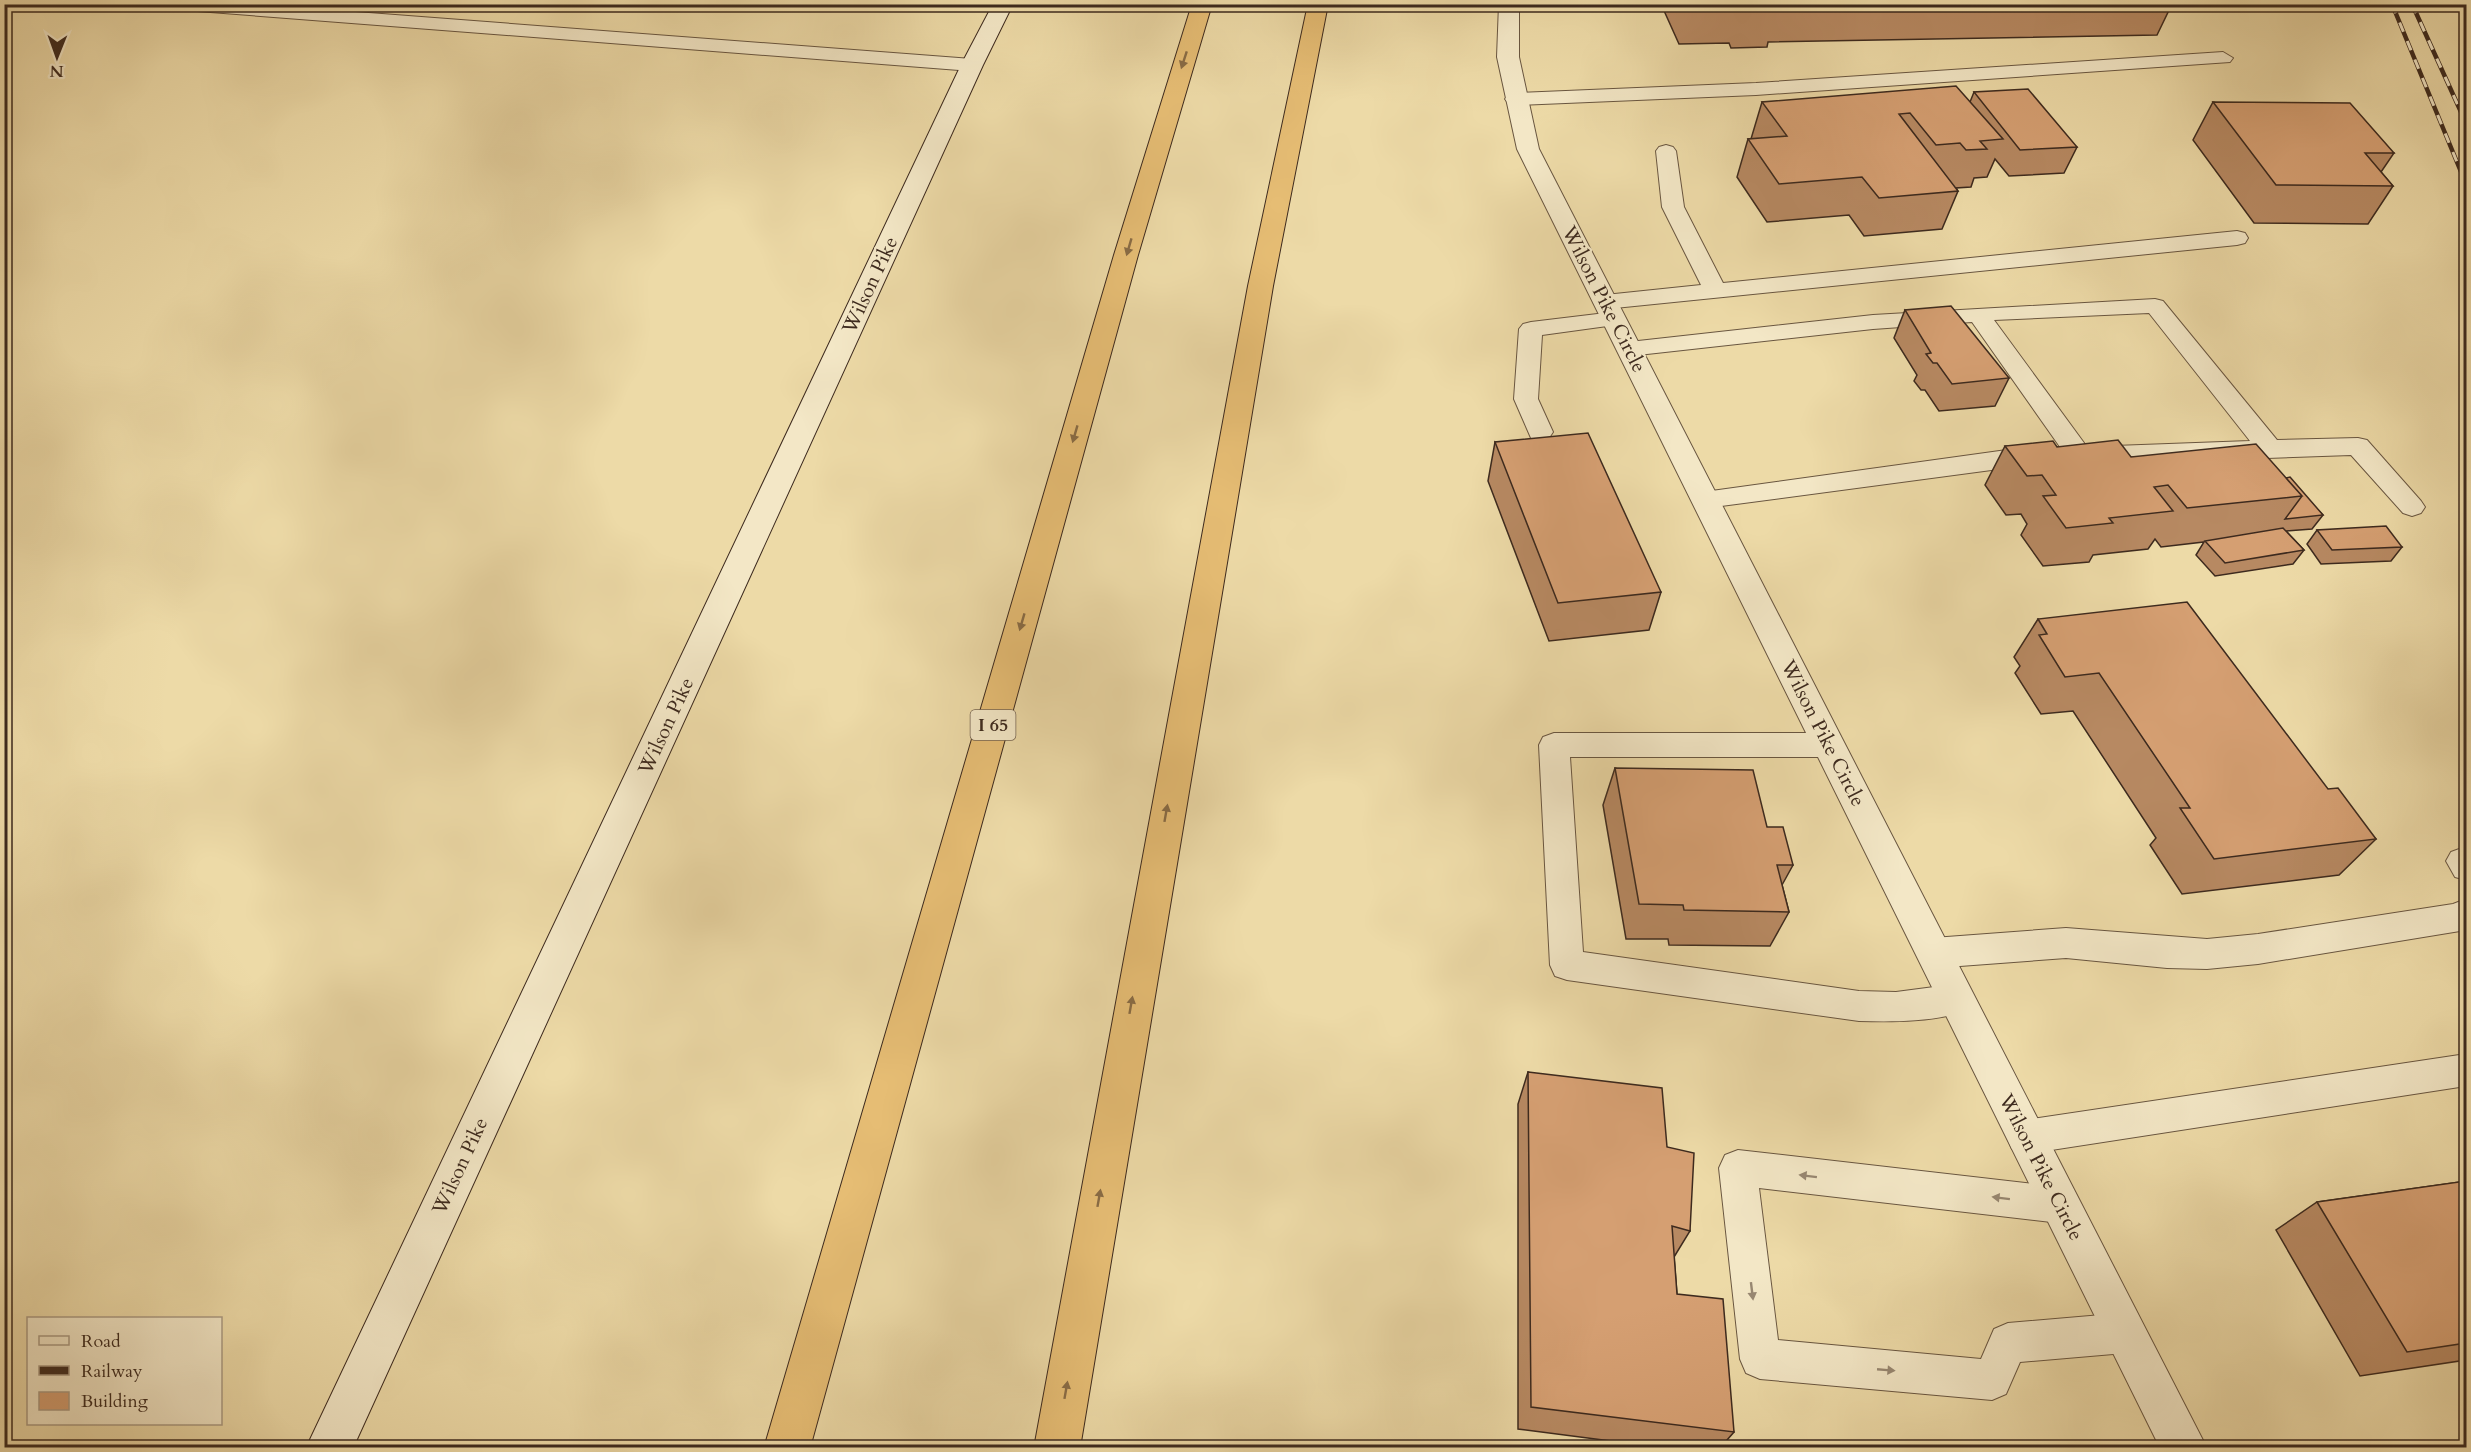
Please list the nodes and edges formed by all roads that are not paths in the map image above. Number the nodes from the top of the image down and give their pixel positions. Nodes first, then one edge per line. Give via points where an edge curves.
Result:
1 (171, 4) edge
2 (1003, 4) edge
3 (1202, 4) edge
4 (1318, 4) edge
5 (1509, 4) edge
6 (2223, 57) dead end
7 (972, 65) junction
8 (1515, 99) junction
9 (1666, 151) dead end
10 (2237, 238) dead end
11 (1715, 291) junction
12 (1609, 310) junction
13 (1978, 314) junction
14 (1629, 349) junction
15 (1540, 432) dead end
16 (2269, 448) junction
17 (2079, 455) junction
18 (1706, 499) junction
19 (2412, 507) dead end
20 (1829, 745) junction
21 (2466, 913) edge
22 (1933, 953) junction
23 (1957, 999) junction
24 (2466, 1070) edge
25 (2025, 1137) junction
26 (2060, 1205) junction
27 (2125, 1333) junction
28 (328, 1448) edge
29 (787, 1448) edge
30 (1056, 1448) edge
31 (2184, 1448) edge

1 - 7 lane
2 - 7 street, Wilson Pike
3 -> 29 highway, I 65 via 1116,290
30 -> 4 highway via 1220,511 1297,95
5 - 8 street, Wilson Pike Circle via 1508,57
6 - 8 lane via 1756,89
7 - 28 street, Wilson Pike
8 - 12 street, Wilson Pike Circle via 1528,149
9 - 11 lane via 1673,207
10 - 11 lane
11 - 12 lane
12 - 14 street, Wilson Pike Circle
12 - 15 lane via 1532,329 1526,399
13 - 14 lane
13 - 16 lane via 2155,306
13 - 17 lane
14 - 18 street, Wilson Pike Circle
16 - 17 lane
16 - 19 lane via 2358,446
17 - 18 lane via 2014,458
18 - 20 street, Wilson Pike Circle
20 - 22 street, Wilson Pike Circle
20 - 23 lane via 1554,746 1567,965 1859,1006 1896,1007
21 - 22 lane via 2392,928 2207,954 2066,943
22 - 23 street, Wilson Pike Circle
23 - 25 street, Wilson Pike Circle
24 - 25 lane
25 - 26 street, Wilson Pike Circle
26 - 27 street, Wilson Pike Circle
26 -> 27 lane via 1738,1168 1760,1359 1992,1380 2008,1343
27 - 31 street, Wilson Pike Circle

